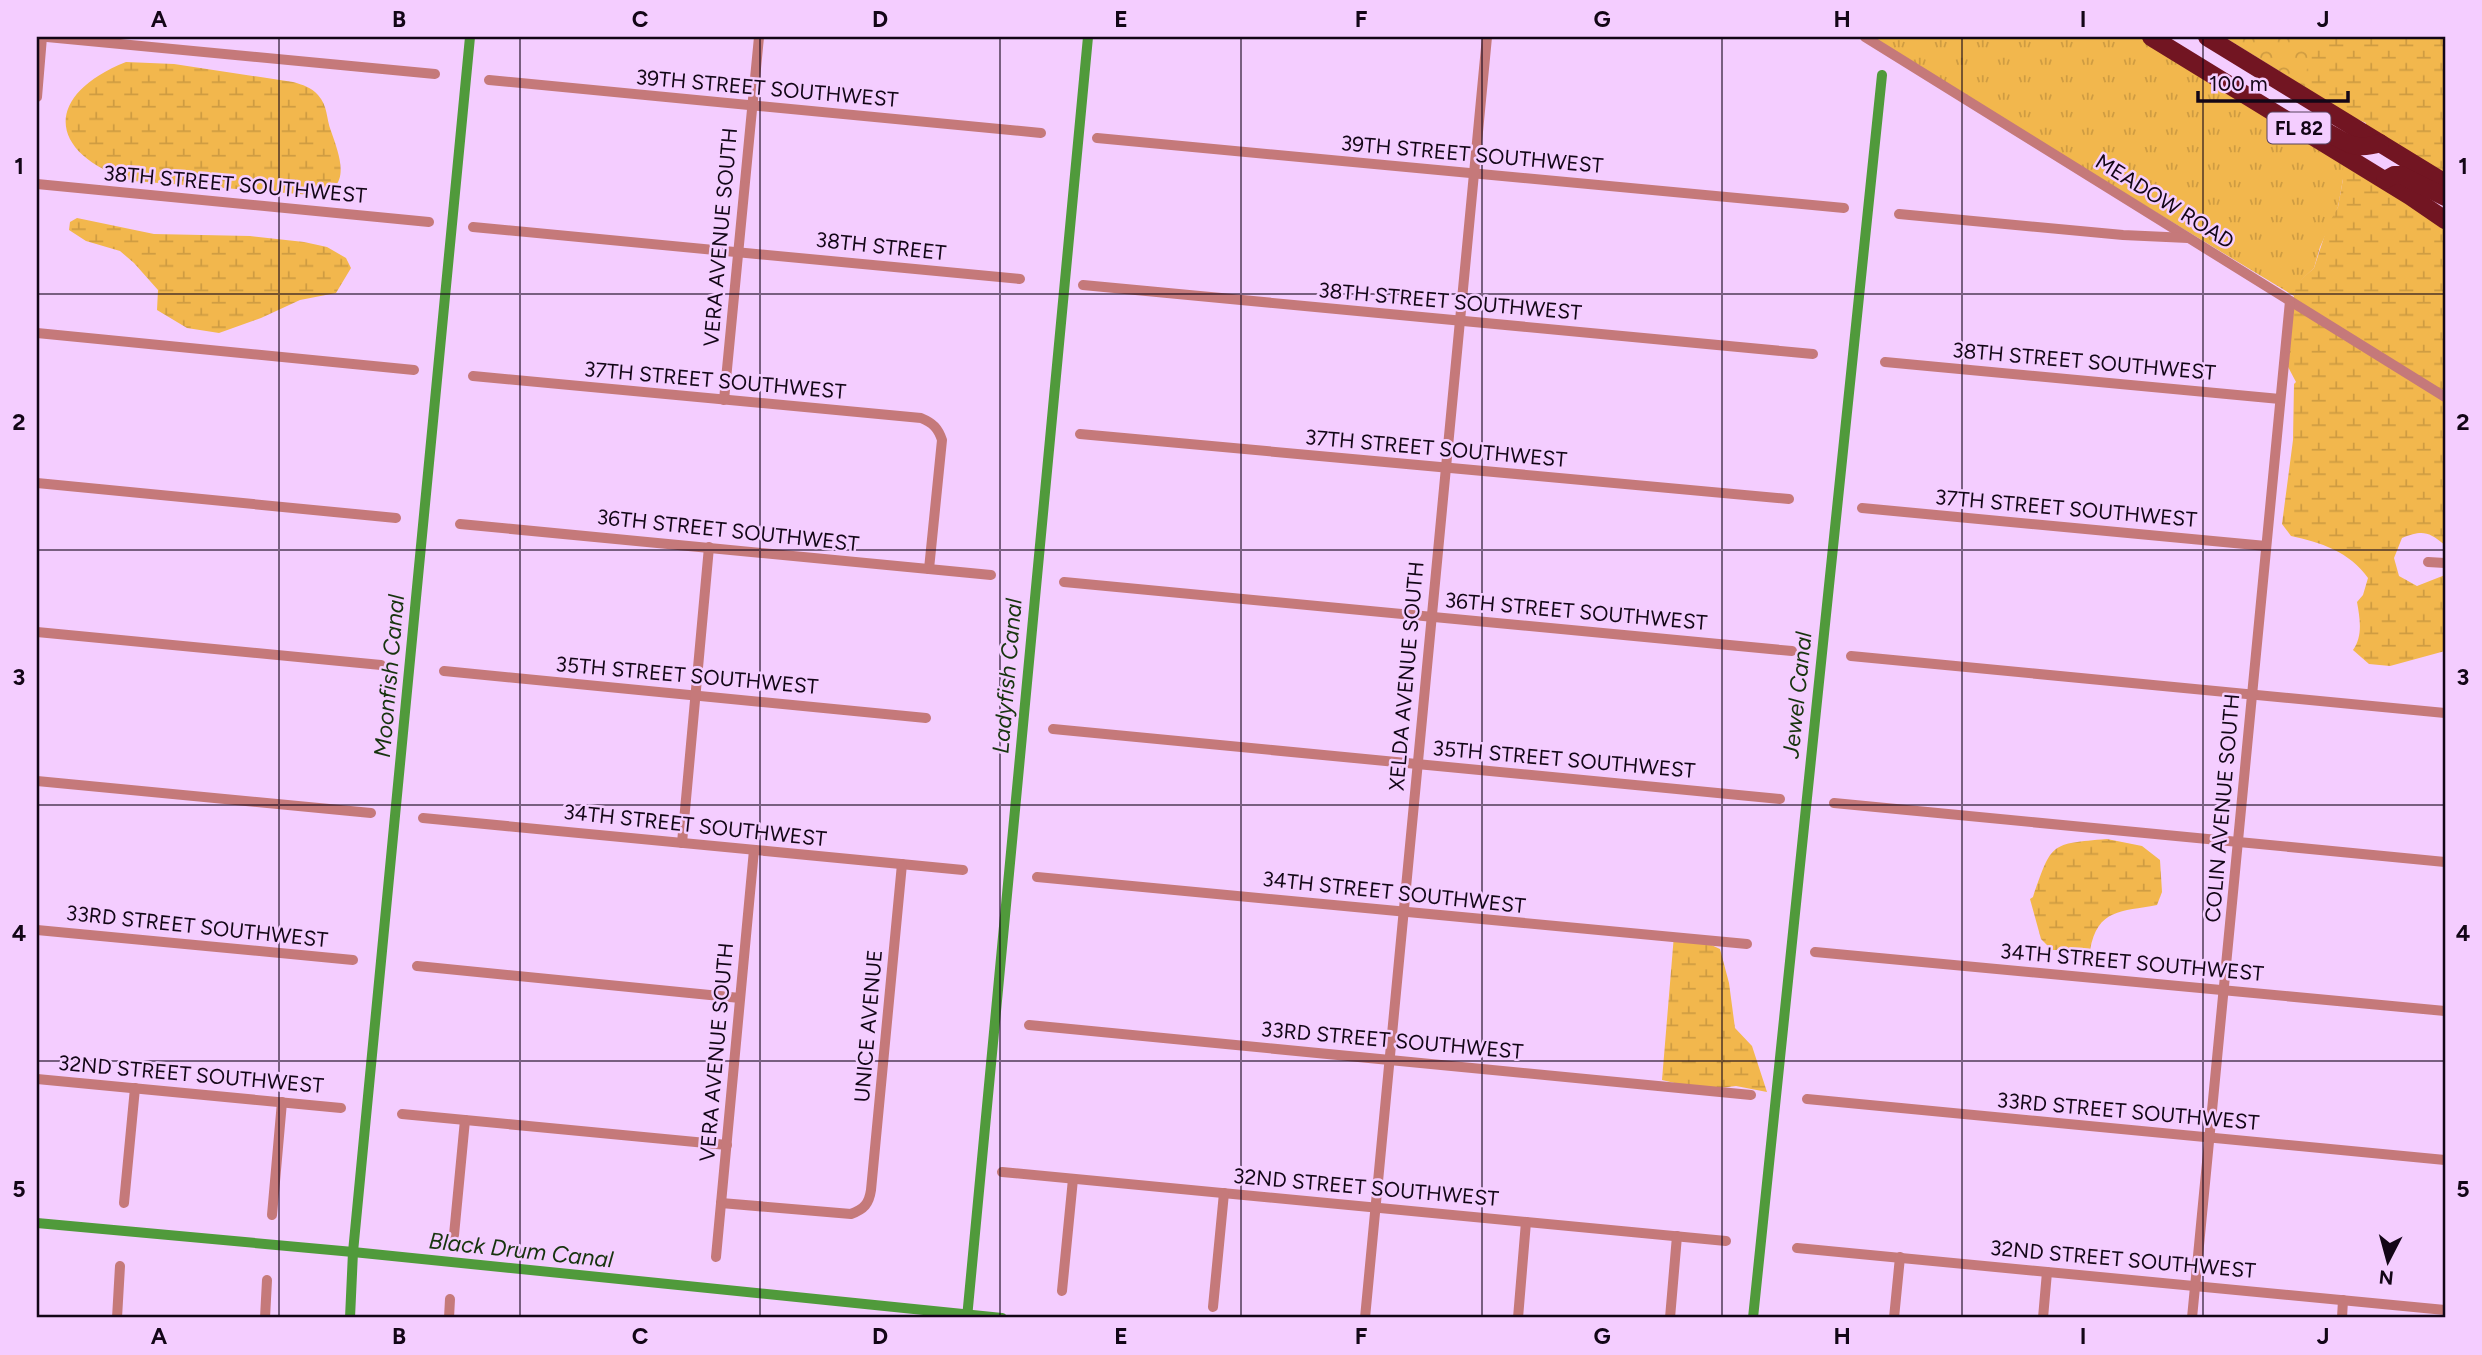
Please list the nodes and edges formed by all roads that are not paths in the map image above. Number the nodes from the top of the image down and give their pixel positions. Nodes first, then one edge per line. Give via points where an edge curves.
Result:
1 (45, 37) edge
2 (759, 37) edge
3 (1487, 37) edge
4 (1865, 37) edge
5 (2151, 37) edge
6 (2207, 37) edge
7 (2192, 62) junction
8 (435, 74) dead end
9 (489, 80) dead end
10 (37, 97) edge
11 (752, 106) junction
12 (1041, 133) dead end
13 (1097, 138) dead end
14 (2380, 143) junction
15 (1474, 173) junction
16 (2385, 180) junction
17 (2445, 183) edge
18 (37, 184) edge
19 (2445, 197) edge
20 (1844, 208) dead end
21 (1899, 214) dead end
22 (2445, 220) edge
23 (429, 222) dead end
24 (473, 227) dead end
25 (2188, 238) junction
26 (738, 252) junction
27 (1020, 279) dead end
28 (1083, 285) dead end
29 (2290, 301) junction
30 (1460, 321) junction
31 (37, 333) edge
32 (1813, 354) dead end
33 (1885, 362) dead end
34 (414, 370) dead end
35 (473, 376) dead end
36 (2445, 397) edge
37 (2280, 399) junction
38 (724, 400) junction
39 (1080, 434) dead end
40 (1445, 468) junction
41 (37, 483) edge
42 (1789, 499) dead end
43 (1862, 508) dead end
44 (396, 518) dead end
45 (460, 524) dead end
46 (2266, 546) junction
47 (709, 547) junction
48 (2428, 562) dead end
49 (2445, 563) edge
50 (929, 569) junction
51 (991, 575) dead end
52 (1064, 582) dead end
53 (1432, 617) junction
54 (37, 632) edge
55 (1792, 651) dead end
56 (1851, 656) dead end
57 (381, 665) dead end
58 (444, 671) dead end
59 (695, 695) junction
60 (2252, 695) junction
61 (2445, 713) edge
62 (926, 718) dead end
63 (1052, 729) dead end
64 (1417, 764) junction
65 (37, 781) edge
66 (1780, 799) dead end
67 (1834, 803) dead end
68 (371, 813) dead end
69 (423, 818) dead end
70 (2238, 842) junction
71 (682, 843) junction
72 (754, 850) junction
73 (2445, 862) edge
74 (902, 864) junction
75 (963, 870) dead end
76 (1037, 877) dead end
77 (1403, 912) junction
78 (37, 929) edge
79 (1747, 944) dead end
80 (1815, 952) dead end
81 (353, 960) dead end
82 (417, 967) dead end
83 (2224, 990) junction
84 (740, 998) junction
85 (2445, 1011) edge
86 (1029, 1025) dead end
87 (1389, 1060) junction
88 (37, 1079) edge
89 (135, 1088) junction
90 (1751, 1095) dead end
91 (1807, 1099) dead end
92 (282, 1102) junction
93 (341, 1108) dead end
94 (402, 1114) dead end
95 (466, 1121) junction
96 (2210, 1138) junction
97 (727, 1145) junction
98 (2445, 1160) edge
99 (1002, 1172) dead end
100 (1073, 1179) junction
101 (1224, 1193) junction
102 (124, 1203) dead end
103 (721, 1203) junction
104 (1375, 1207) junction
105 (272, 1215) dead end
106 (1526, 1222) junction
107 (454, 1235) dead end
108 (1677, 1236) junction
109 (1726, 1241) dead end
110 (1797, 1248) dead end
111 (716, 1257) dead end
112 (1900, 1258) junction
113 (120, 1266) dead end
114 (2047, 1272) junction
115 (267, 1280) dead end
116 (2195, 1286) junction
117 (1062, 1291) dead end
118 (450, 1299) dead end
119 (2343, 1300) junction
120 (1213, 1307) dead end
121 (2445, 1310) edge
122 (117, 1318) edge
123 (265, 1318) edge
124 (449, 1318) edge
125 (1365, 1318) edge
126 (1518, 1318) edge
127 (1670, 1318) edge
128 (1894, 1318) edge
129 (2043, 1318) edge
130 (2192, 1318) edge
131 (2342, 1318) edge

1 - 8 street
1 - 10 street
2 - 11 street, VERA AVENUE SOUTH
3 - 15 street, XELDA AVENUE SOUTH
4 - 25 street, MEADOW ROAD
5 - 7 highway, FL 82
6 - 14 highway, FL 82
7 - 14 highway via 2218,66 2346,143 2363,148
7 - 16 highway, FL 82
9 - 11 street, 39TH STREET SOUTHWEST
11 - 12 street, 39TH STREET SOUTHWEST
11 - 26 street, VERA AVENUE SOUTH
13 - 15 street, 39TH STREET SOUTHWEST
14 - 17 highway, FL 82
15 - 20 street, 39TH STREET SOUTHWEST
15 - 30 street, XELDA AVENUE SOUTH
16 - 19 highway via 2401,175
16 - 22 highway, FL 82
18 - 23 street, 38TH STREET SOUTHWEST
21 - 25 street
24 - 26 street
25 - 29 street, MEADOW ROAD
26 - 27 street, 38TH STREET
26 - 38 street, VERA AVENUE SOUTH
28 - 30 street, 38TH STREET SOUTHWEST
29 - 36 street, MEADOW ROAD
29 - 37 street, COLIN AVENUE SOUTH
30 - 32 street, 38TH STREET SOUTHWEST
30 - 40 street, XELDA AVENUE SOUTH
31 - 34 street
33 - 37 street, 38TH STREET SOUTHWEST
35 - 38 street, 37TH STREET SOUTHWEST
37 - 46 street, COLIN AVENUE SOUTH
38 - 50 street, 37TH STREET SOUTHWEST via 931,422 942,440
39 - 40 street, 37TH STREET SOUTHWEST
40 - 42 street, 37TH STREET SOUTHWEST
40 - 53 street, XELDA AVENUE SOUTH
41 - 44 street
43 - 46 street, 37TH STREET SOUTHWEST
45 - 47 street, 36TH STREET SOUTHWEST
46 - 60 street, COLIN AVENUE SOUTH
47 - 50 street, 36TH STREET SOUTHWEST
47 - 59 street
48 - 49 street
50 - 51 street, 36TH STREET SOUTHWEST
52 - 53 street, 36TH STREET SOUTHWEST
53 - 55 street, 36TH STREET SOUTHWEST
53 - 64 street, XELDA AVENUE SOUTH
54 - 57 street
56 - 60 street
58 - 59 street, 35TH STREET SOUTHWEST
59 - 62 street, 35TH STREET SOUTHWEST
59 - 71 street
60 - 61 street
60 - 70 street, COLIN AVENUE SOUTH
63 - 64 street, 35TH STREET SOUTHWEST
64 - 66 street, 35TH STREET SOUTHWEST
64 - 77 street, XELDA AVENUE SOUTH
65 - 68 street
67 - 70 street
69 - 71 street, 34TH STREET SOUTHWEST
70 - 73 street
70 - 83 street, COLIN AVENUE SOUTH
71 - 72 street, 34TH STREET SOUTHWEST
72 - 74 street, 34TH STREET SOUTHWEST
72 - 84 street, VERA AVENUE SOUTH
74 - 75 street, 34TH STREET SOUTHWEST
74 - 103 street, UNICE AVENUE via 868,1203 851,1214
76 - 77 street, 34TH STREET SOUTHWEST
77 - 79 street, 34TH STREET SOUTHWEST
77 - 87 street, XELDA AVENUE SOUTH
78 - 81 street, 33RD STREET SOUTHWEST
80 - 83 street, 34TH STREET SOUTHWEST
82 - 84 street
83 - 85 street, 34TH STREET SOUTHWEST
83 - 96 street, COLIN AVENUE SOUTH
84 - 97 street, VERA AVENUE SOUTH
86 - 87 street, 33RD STREET SOUTHWEST
87 - 90 street, 33RD STREET SOUTHWEST
87 - 104 street, XELDA AVENUE SOUTH
88 - 89 street, 32ND STREET SOUTHWEST
89 - 92 street, 32ND STREET SOUTHWEST
89 - 102 street
91 - 96 street, 33RD STREET SOUTHWEST
92 - 93 street, 32ND STREET SOUTHWEST
92 - 105 street
94 - 95 street
95 - 97 street
95 - 107 street
96 - 98 street, 33RD STREET SOUTHWEST
96 - 116 street, COLIN AVENUE SOUTH
97 - 103 street, VERA AVENUE SOUTH
99 - 100 street, 32ND STREET SOUTHWEST
100 - 101 street, 32ND STREET SOUTHWEST
100 - 117 street
101 - 104 street, 32ND STREET SOUTHWEST
101 - 120 street
103 - 111 street, VERA AVENUE SOUTH
104 - 106 street, 32ND STREET SOUTHWEST
104 - 125 street, XELDA AVENUE SOUTH
106 - 108 street, 32ND STREET SOUTHWEST
106 - 126 street
108 - 109 street, 32ND STREET SOUTHWEST
108 - 127 street
110 - 112 street, 32ND STREET SOUTHWEST
112 - 114 street, 32ND STREET SOUTHWEST
112 - 128 street
113 - 122 street
114 - 116 street, 32ND STREET SOUTHWEST
114 - 129 street
115 - 123 street
116 - 119 street, 32ND STREET SOUTHWEST
116 - 130 street, COLIN AVENUE SOUTH
118 - 124 street
119 - 121 street, 32ND STREET SOUTHWEST
119 - 131 street

